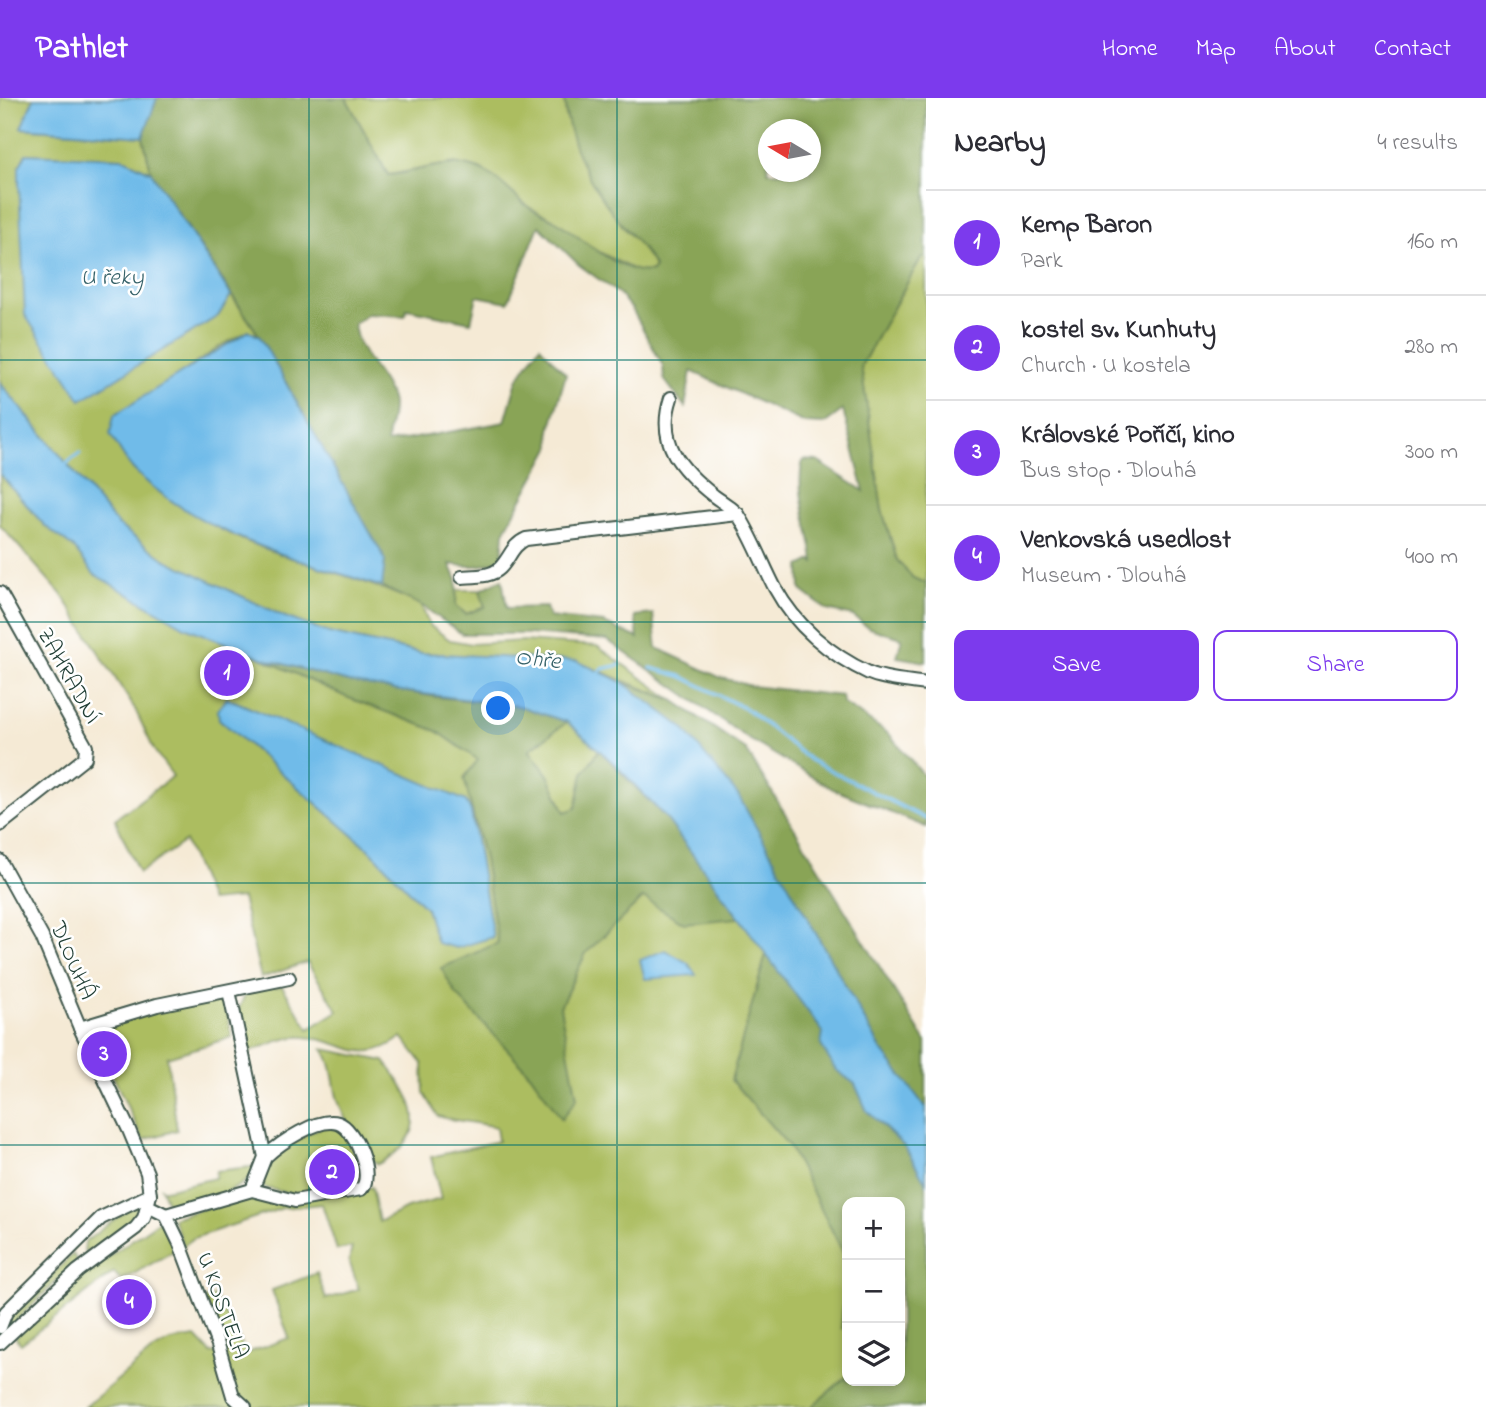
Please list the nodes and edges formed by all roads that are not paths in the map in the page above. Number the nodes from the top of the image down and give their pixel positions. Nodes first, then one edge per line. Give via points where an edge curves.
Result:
1 (671, 398) dead end
2 (738, 514) junction
3 (462, 577) dead end
4 (0, 593) edge
5 (926, 684) edge
6 (0, 825) edge
7 (0, 862) edge
8 (289, 978) dead end
9 (229, 990) junction
10 (80, 1028) junction
11 (265, 1157) junction
12 (252, 1190) junction
13 (149, 1200) junction
14 (166, 1215) junction
15 (0, 1327) edge
16 (0, 1343) edge
17 (245, 1407) edge

1 - 2 street via 666,411 668,439 675,456 686,474
2 - 3 street via 526,539 499,569 488,575
2 - 5 street via 785,605 820,643 870,673
4 - 6 street, ZAHRADNÍ via 86,747 85,758
7 - 10 street, DLOUHÁ via 42,937
8 - 9 street
9 - 10 street
9 - 11 street
10 - 13 street, DLOUHÁ via 147,1173
11 - 12 street
11 - 12 street via 281,1142 326,1121 335,1122 353,1136 366,1182 361,1189 295,1200
12 - 14 street
13 - 14 street
13 - 15 street via 101,1218 52,1262 6,1312
13 - 16 street via 136,1228 78,1271
14 - 17 street, U KOSTELA via 233,1396

